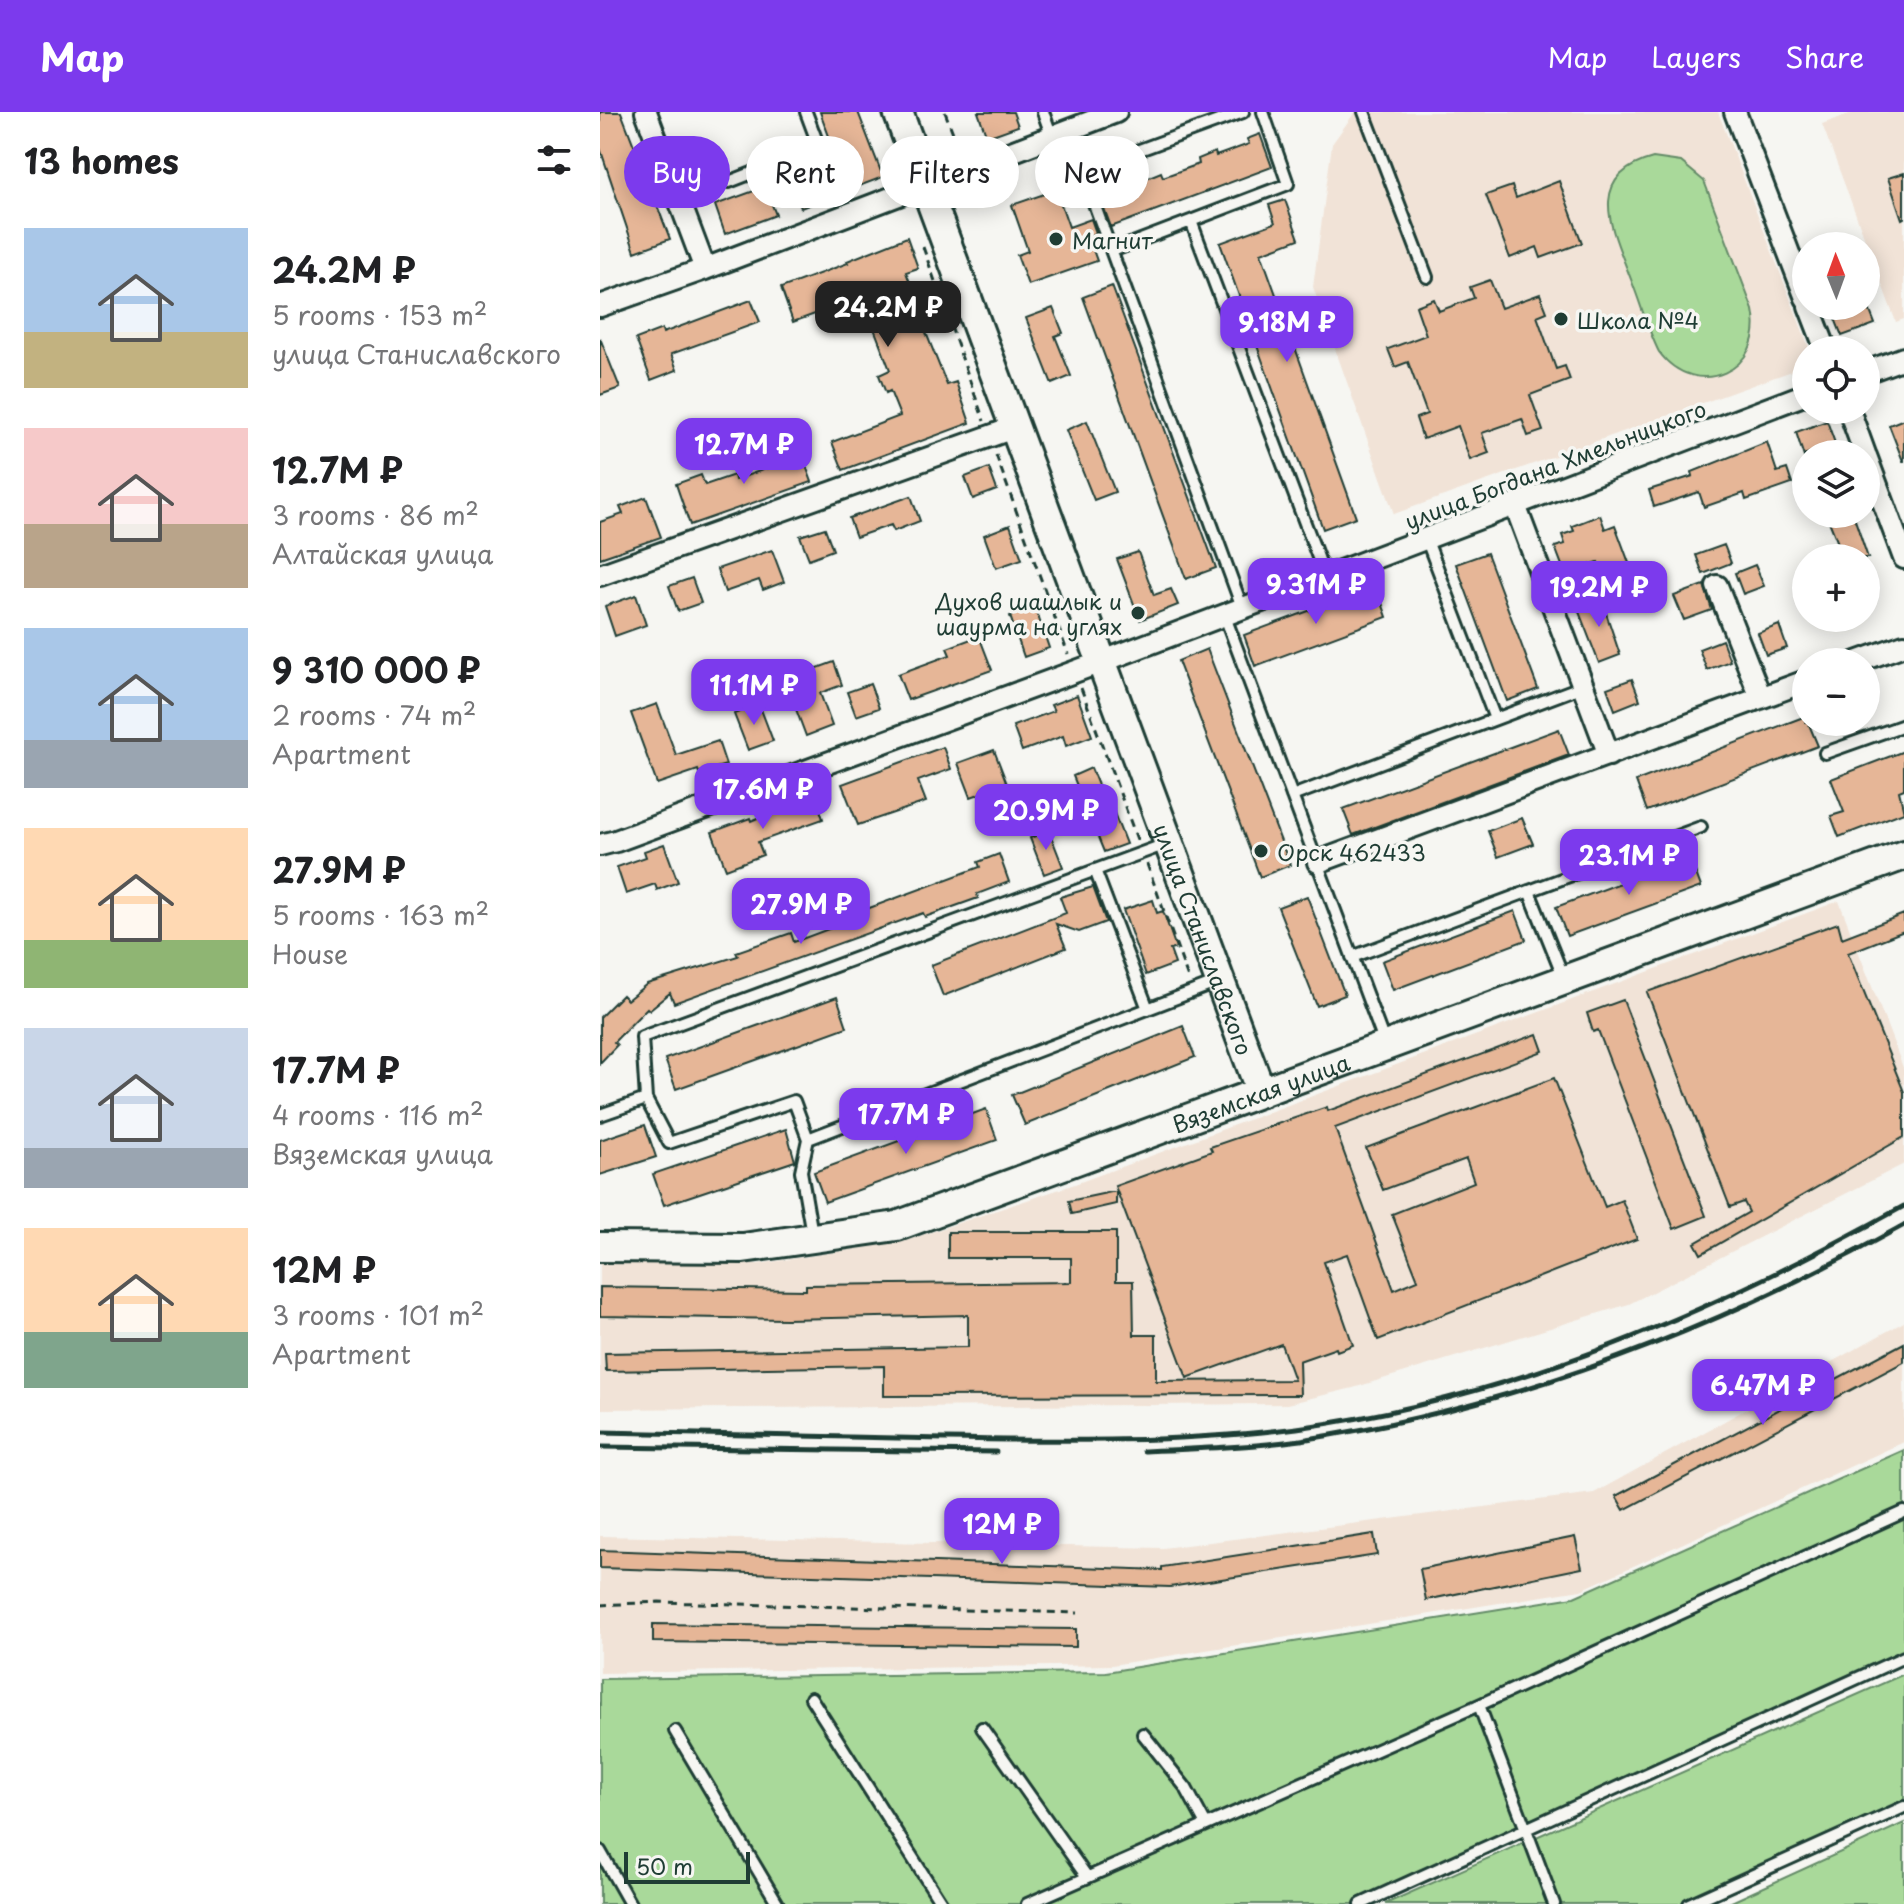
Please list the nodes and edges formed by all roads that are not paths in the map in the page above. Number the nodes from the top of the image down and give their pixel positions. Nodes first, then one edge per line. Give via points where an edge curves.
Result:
1 (646, 112) edge
2 (806, 112) edge
3 (898, 112) edge
4 (1043, 112) edge
5 (1116, 112) edge
6 (1243, 112) edge
7 (1263, 112) edge
8 (1364, 112) edge
9 (1735, 112) edge
10 (1060, 134) junction
11 (907, 136) edge
12 (1149, 146) edge
13 (1019, 149) edge
14 (730, 182) edge
15 (880, 202) edge
16 (931, 208) edge
17 (1096, 208) edge
18 (1191, 221) junction
19 (1112, 251) junction
20 (1792, 261) edge
21 (705, 269) junction
22 (1427, 277) dead end
23 (600, 306) edge
24 (1904, 358) edge
25 (1880, 367) edge
26 (1792, 399) edge
27 (1001, 432) junction
28 (1880, 493) edge
29 (1515, 505) junction
30 (1426, 538) junction
31 (1904, 558) edge
32 (600, 575) edge
33 (1325, 576) junction
34 (1717, 586) dead end
35 (1233, 610) junction
36 (1904, 645) edge
37 (1880, 654) edge
38 (1088, 667) junction
39 (1583, 686) junction
40 (1792, 686) edge
41 (1761, 698) junction
42 (1495, 719) junction
43 (1904, 725) edge
44 (1825, 753) dead end
45 (1609, 755) junction
46 (1292, 796) junction
47 (1701, 827) dead end
48 (600, 845) edge
49 (1155, 848) junction
50 (1904, 855) edge
51 (1318, 862) junction
52 (1095, 870) junction
53 (1529, 891) junction
54 (1352, 957) junction
55 (1564, 980) junction
56 (1220, 982) junction
57 (1148, 1009) junction
58 (1385, 1046) junction
59 (1261, 1092) junction
60 (646, 1099) junction
61 (600, 1115) edge
62 (808, 1139) junction
63 (812, 1239) junction
64 (600, 1247) edge
65 (1904, 1512) edge
66 (1904, 1657) edge
67 (811, 1698) dead end
68 (1479, 1705) junction
69 (982, 1728) dead end
70 (675, 1731) dead end
71 (1143, 1734) dead end
72 (1904, 1807) edge
73 (1206, 1825) junction
74 (1524, 1829) junction
75 (600, 1851) edge
76 (1087, 1877) junction
77 (630, 1904) edge
78 (778, 1904) edge
79 (942, 1904) edge
80 (1027, 1904) edge
81 (1361, 1904) edge
82 (1554, 1904) edge
83 (1689, 1904) edge

1 - 21 street
2 - 14 lane via 819,147
3 - 11 main road, улица Станиславского
4 - 10 lane
5 - 10 street
6 - 12 lane
7 - 18 lane via 1288,184
8 - 22 lane
9 - 20 street
10 - 13 street
15 - 21 street
16 - 27 main road, улица Станиславского
17 - 19 lane
18 - 19 lane
18 - 33 lane
19 - 35 lane
21 - 23 street
24 - 25 street
26 - 29 street, улица Богдана Хмельницкого
27 - 32 street
27 - 38 main road, улица Станиславского
28 - 31 street
29 - 30 street, улица Богдана Хмельницкого
29 - 39 street
30 - 33 street, улица Богдана Хмельницкого
30 - 42 lane
33 - 35 street, улица Богдана Хмельницкого
34 - 41 street
35 - 38 street, улица Богдана Хмельницкого
35 - 46 lane
36 - 37 street
38 - 48 street, улица Богдана Хмельницкого
38 - 49 main road, улица Станиславского
39 - 42 lane
39 - 45 street
40 - 41 street
41 - 45 street
42 - 46 lane
43 - 44 lane
45 - 51 street
46 - 51 lane
47 - 53 lane
49 - 52 lane
49 - 56 main road, улица Станиславского
50 - 55 main road, Вяземская улица
51 - 54 lane
52 - 57 lane
52 - 60 lane via 642,1037
53 - 54 lane
53 - 55 lane
54 - 58 lane
55 - 58 main road, Вяземская улица
56 - 57 lane
56 - 59 main road, улица Станиславского
57 - 62 lane
58 - 59 main road, Вяземская улица
59 - 63 main road, Вяземская улица via 897,1226
60 - 61 lane
60 - 62 lane via 669,1143 794,1101
62 - 63 lane via 801,1171
63 - 64 main road, Вяземская улица via 743,1248
65 - 68 lane
66 - 74 lane
67 - 79 lane
68 - 73 lane
68 - 74 lane
69 - 76 lane
70 - 78 lane
71 - 73 lane via 1186,1788
72 - 83 lane
73 - 76 lane
74 - 81 lane
74 - 82 lane
75 - 77 lane
76 - 80 lane

